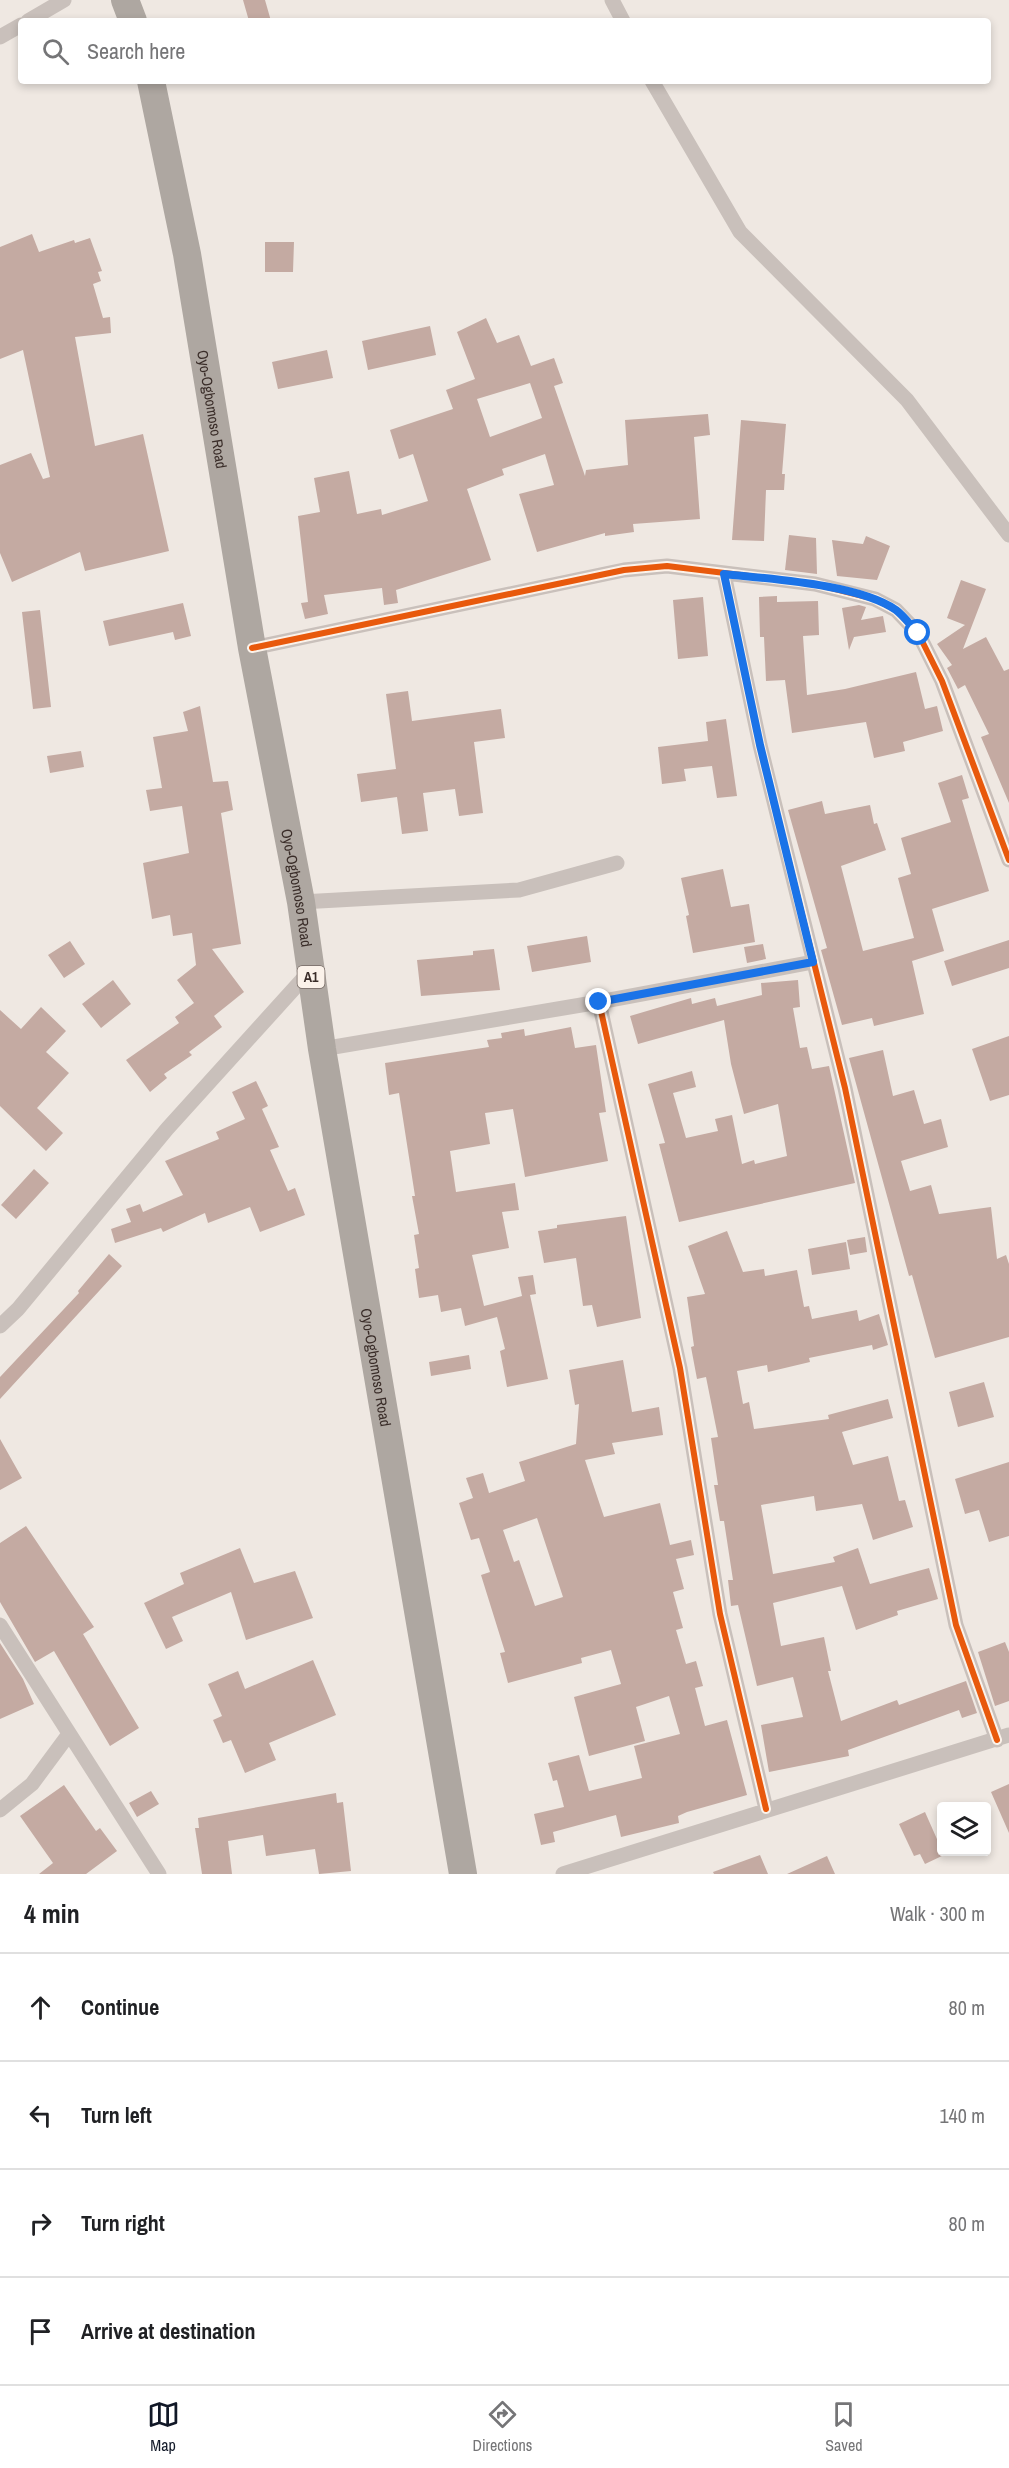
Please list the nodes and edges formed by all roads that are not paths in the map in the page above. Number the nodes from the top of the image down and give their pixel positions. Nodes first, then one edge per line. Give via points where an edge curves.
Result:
1 (64, 0) edge
2 (125, 0) edge
3 (612, 0) edge
4 (33, 18) edge
5 (132, 18) edge
6 (621, 18) edge
7 (18, 27) edge
8 (0, 37) edge
9 (152, 84) edge
10 (654, 84) edge
11 (1009, 535) edge
12 (724, 574) junction
13 (252, 648) junction
14 (1009, 860) edge
15 (617, 863) dead end
16 (301, 902) junction
17 (813, 962) junction
18 (310, 971) junction
19 (599, 1002) junction
20 (322, 1049) junction
21 (0, 1326) edge
22 (0, 1625) edge
23 (69, 1734) junction
24 (1003, 1737) edge
25 (766, 1809) junction
26 (0, 1810) edge
27 (159, 1874) edge
28 (463, 1874) edge
29 (563, 1874) edge

1 - 4 street
2 - 5 highway
3 - 6 street
7 - 8 street
9 - 13 highway, Oyo-Ogbomoso Road / A1 via 188,254
10 - 11 street via 740,232 907,400
12 - 13 street via 666,566 624,570
12 - 14 street via 815,584 875,599 897,610 918,633 942,681
12 - 17 street via 760,745
13 - 16 highway, Oyo-Ogbomoso Road / A1
15 - 16 street via 519,890
16 - 18 highway, Oyo-Ogbomoso Road / A1
17 - 19 street
17 - 24 street via 845,1088 956,1625
18 - 20 highway, Oyo-Ogbomoso Road / A1
18 - 21 street via 167,1129
19 - 20 street
19 - 25 street via 680,1368 720,1614
20 - 28 highway, Oyo-Ogbomoso Road / A1
22 - 23 street
23 - 26 street via 32,1784
23 - 27 street
24 - 25 street
25 - 29 street

